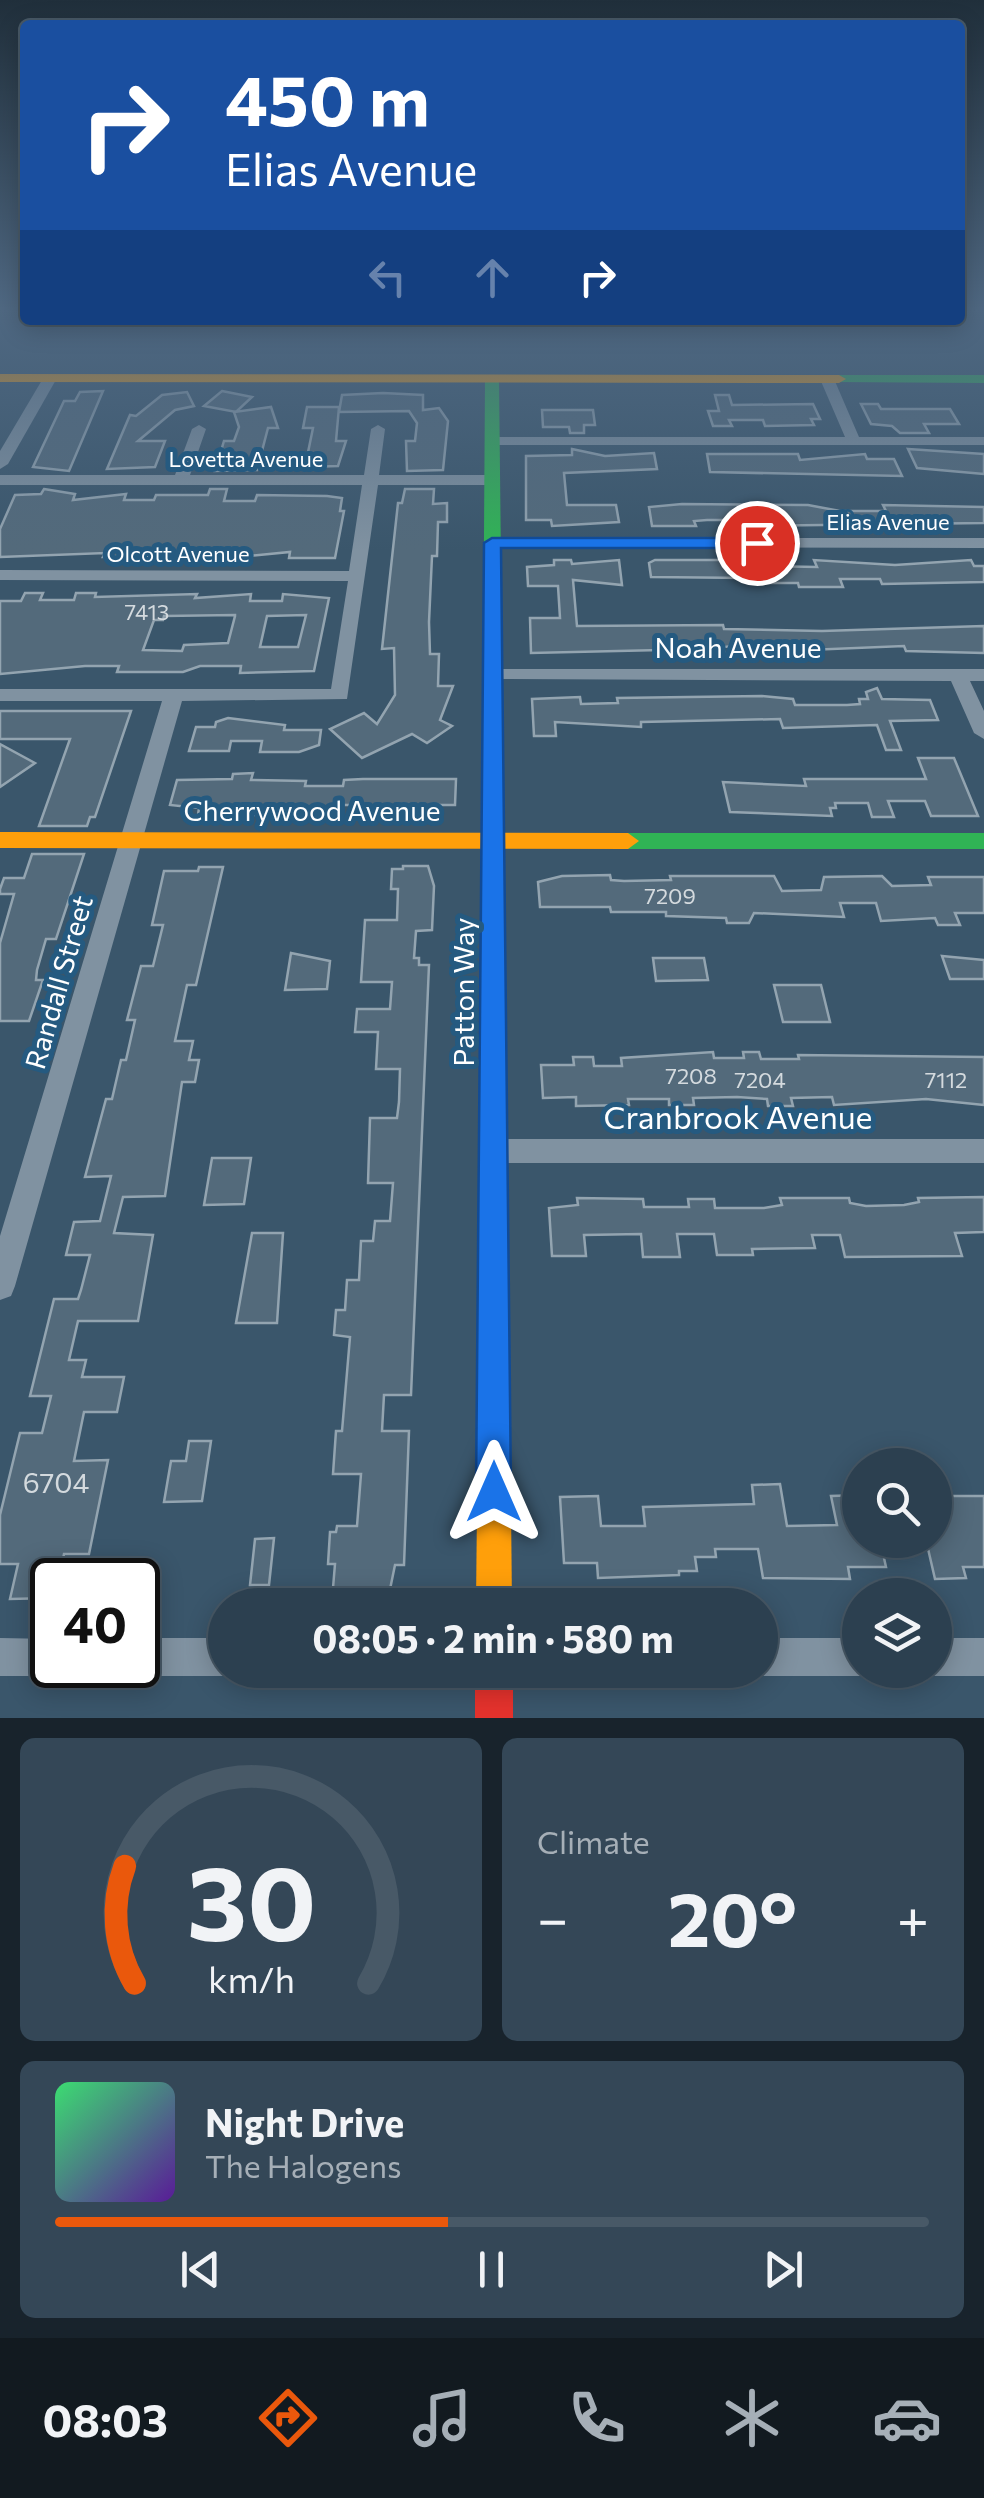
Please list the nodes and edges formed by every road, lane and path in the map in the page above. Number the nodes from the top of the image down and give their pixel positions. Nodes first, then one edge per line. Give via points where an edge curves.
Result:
1 (42, 391) edge
2 (492, 391) edge
3 (832, 391) edge
4 (200, 429) dead end
5 (378, 429) dead end
6 (492, 441) junction
7 (854, 441) junction
8 (984, 441) edge
9 (0, 464) edge
10 (0, 480) edge
11 (181, 480) junction
12 (371, 480) junction
13 (492, 480) junction
14 (492, 543) junction
15 (984, 543) edge
16 (0, 575) edge
17 (357, 576) junction
18 (958, 674) junction
19 (984, 674) edge
20 (492, 675) junction
21 (0, 695) edge
22 (174, 695) junction
23 (984, 732) edge
24 (0, 840) edge
25 (132, 840) junction
26 (492, 840) junction
27 (984, 841) edge
28 (984, 1151) edge
29 (493, 1152) junction
30 (0, 1286) edge
31 (494, 1588) edge
32 (0, 1657) edge
33 (30, 1657) edge
34 (160, 1657) edge
35 (208, 1657) edge
36 (778, 1657) edge
37 (842, 1657) edge
38 (952, 1657) edge
39 (984, 1657) edge
40 (494, 1688) edge
41 (494, 1718) edge

1 - 9 street
2 - 6 street, Patton Way
3 - 7 street
4 - 11 street
5 - 12 street
6 - 7 street
6 - 13 street, Patton Way
7 - 8 street
10 - 11 street, Lovetta Avenue
11 - 12 street, Lovetta Avenue
12 - 13 street, Lovetta Avenue
12 - 17 street
13 - 14 street, Patton Way
14 - 15 street, Elias Avenue
14 - 20 street, Patton Way
16 - 17 street, Olcott Avenue
17 - 22 street via 340,696
18 - 19 street, Noah Avenue
18 - 20 street, Noah Avenue
18 - 23 street
20 - 26 street, Patton Way
21 - 22 street
22 - 25 street, Randall Street
24 - 25 street, Cherrywood Avenue
25 - 26 street, Cherrywood Avenue
25 - 30 street, Randall Street
26 - 27 street, Cherrywood Avenue
26 - 29 street, Patton Way
28 - 29 street, Cranbrook Avenue
29 - 31 street, Patton Way
32 - 33 street
34 - 35 street
36 - 37 street
38 - 39 street
40 - 41 street

